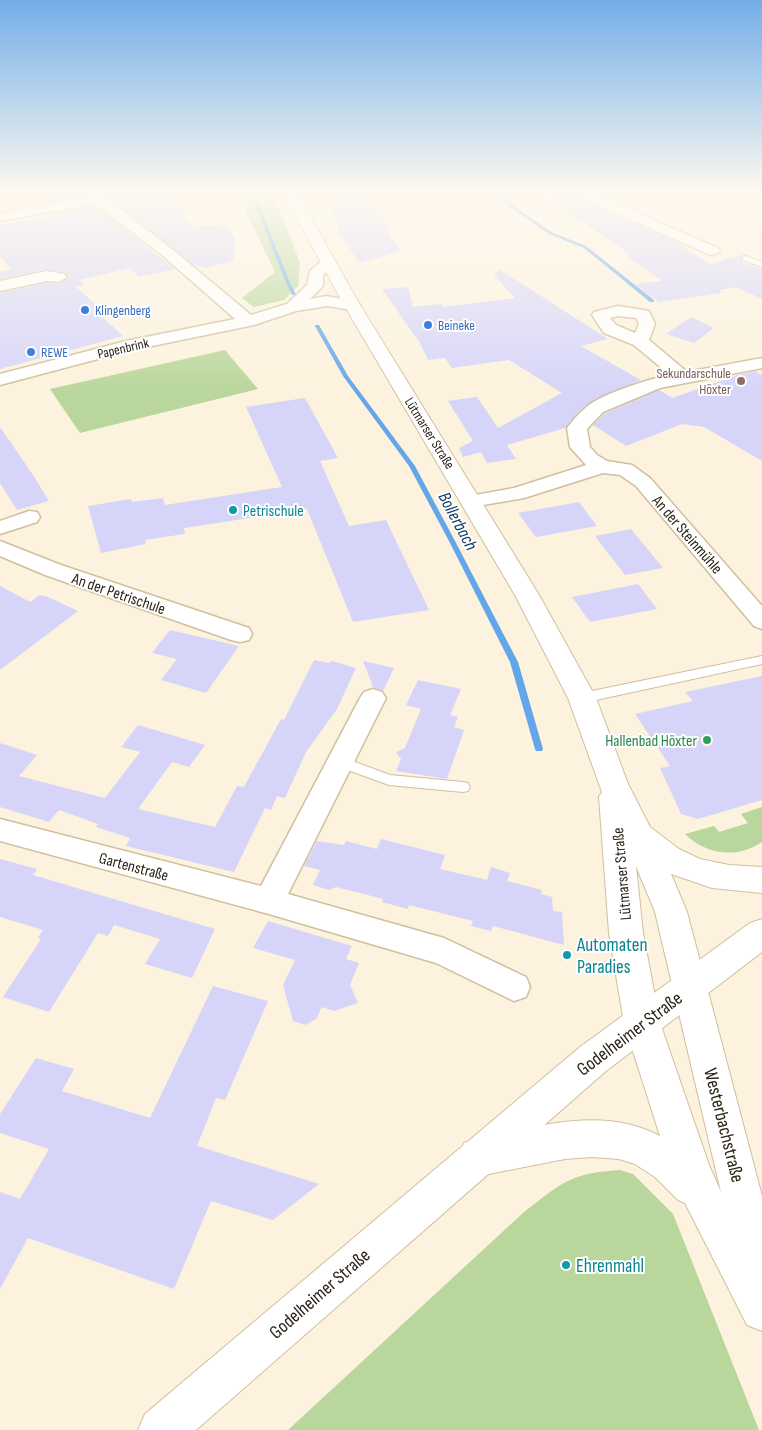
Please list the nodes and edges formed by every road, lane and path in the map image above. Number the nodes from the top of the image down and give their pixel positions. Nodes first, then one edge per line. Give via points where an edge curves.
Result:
1 (176, 260) edge
2 (326, 260) edge
3 (750, 260) edge
4 (328, 263) junction
5 (762, 265) edge
6 (59, 277) dead end
7 (0, 286) edge
8 (352, 305) junction
9 (293, 307) junction
10 (248, 321) junction
11 (640, 341) dead end
12 (762, 363) edge
13 (683, 377) junction
14 (0, 380) edge
15 (602, 467) junction
16 (472, 501) junction
17 (29, 517) dead end
18 (0, 528) edge
19 (0, 548) edge
20 (762, 621) edge
21 (240, 634) dead end
22 (762, 660) edge
23 (373, 698) dead end
24 (582, 698) junction
25 (339, 762) junction
26 (613, 784) junction
27 (463, 787) dead end
28 (636, 829) junction
29 (0, 830) edge
30 (762, 880) edge
31 (269, 901) junction
32 (762, 934) edge
33 (690, 986) junction
34 (514, 987) dead end
35 (642, 1023) junction
36 (478, 1157) junction
37 (704, 1201) junction
38 (762, 1263) edge
39 (762, 1310) edge
40 (161, 1430) edge

1 - 10 street
2 - 4 main road, Lütmarser Straße
3 - 5 lane
4 - 8 main road, Lütmarser Straße
4 - 9 street, Papenbrink via 316,274 315,286
6 - 7 street via 47,276
8 - 9 street, Papenbrink via 327,301
8 - 10 street, Papenbrink via 335,313
8 - 16 main road, Lütmarser Straße
9 - 10 street, Papenbrink
10 - 14 street, Papenbrink via 126,346
11 - 13 street
12 - 13 street
13 - 15 street via 654,383 596,408 578,428 577,444 587,457
15 - 16 street, An der Steinmühle via 517,494
15 - 20 street, An der Steinmühle via 625,469 642,482
16 - 24 main road, Lütmarser Straße
17 - 18 street
19 - 21 street, An der Petrischule via 53,570
22 - 24 lane
23 - 25 street
24 - 26 main road, Lütmarser Straße
25 - 27 lane via 389,780
25 - 31 street
26 - 28 main road, Lütmarser Straße
26 - 35 main road, Lütmarser Straße via 626,933
28 - 30 main road via 658,851 687,868 725,879
28 - 33 main road, Lütmarser Straße via 671,912
29 - 31 street, Gartenstraße
31 - 34 street, Gartenstraße via 444,952
32 - 33 main road, Godelheimer Straße
33 - 35 main road, Godelheimer Straße
33 - 38 main road, Westerbachstraße via 748,1220
35 - 36 main road, Godelheimer Straße via 593,1059
35 - 37 main road via 677,1135
36 - 37 main road via 594,1137 630,1142 652,1151 676,1167
36 - 40 main road, Godelheimer Straße
37 - 39 main road

